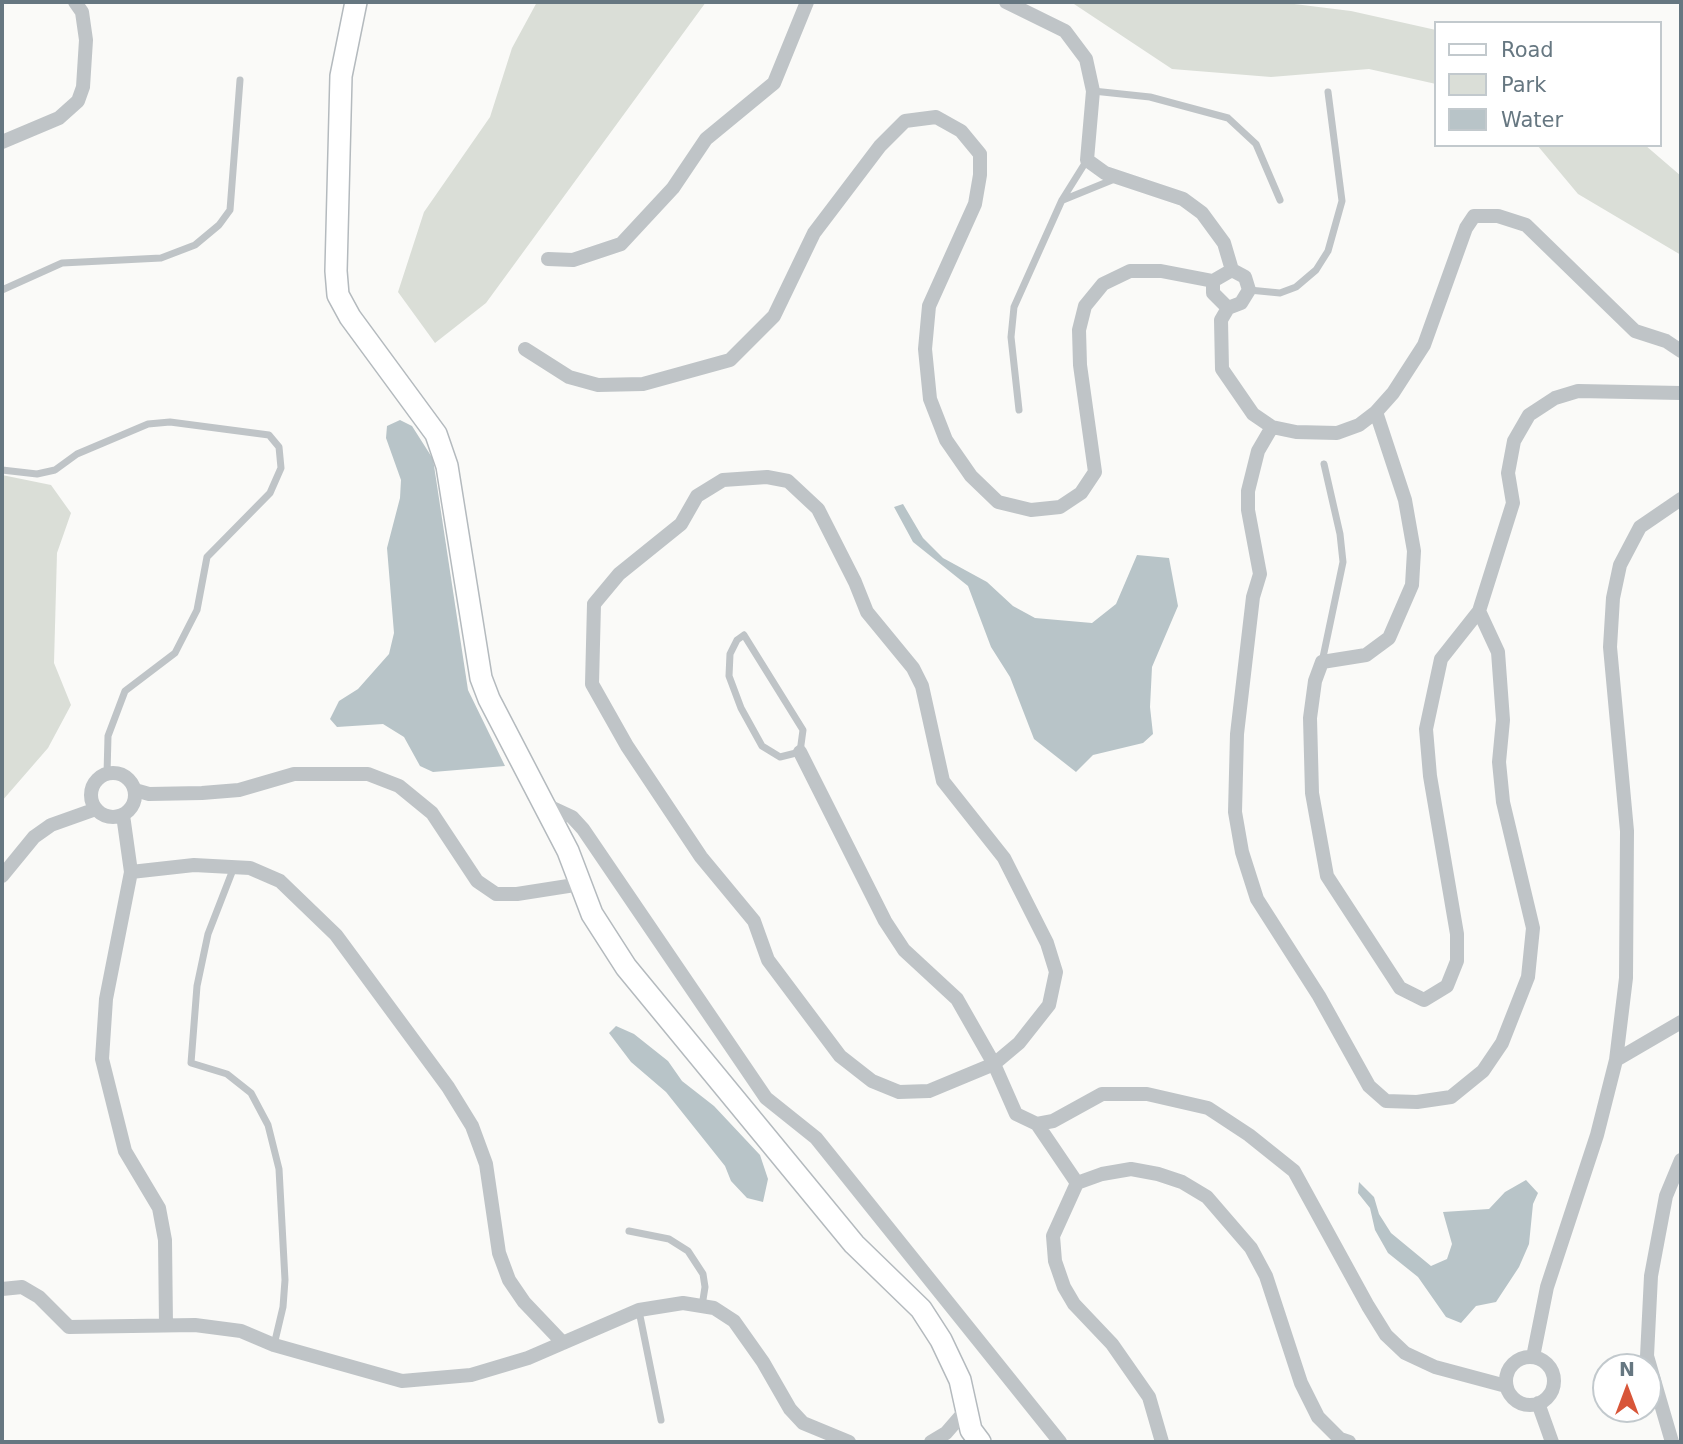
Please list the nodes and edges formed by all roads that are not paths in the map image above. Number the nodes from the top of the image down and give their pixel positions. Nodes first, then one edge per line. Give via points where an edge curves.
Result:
1 (75, 2) edge
2 (356, 2) edge
3 (807, 2) edge
4 (1006, 2) edge
5 (240, 80) dead end
6 (1093, 91) junction
7 (1328, 92) dead end
8 (2, 142) edge
9 (1087, 160) junction
10 (1121, 177) junction
11 (1062, 200) junction
12 (1280, 200) dead end
13 (548, 259) dead end
14 (1232, 270) junction
15 (1213, 281) junction
16 (2, 290) edge
17 (1249, 290) junction
18 (1228, 308) junction
19 (525, 349) dead end
20 (1681, 351) edge
21 (1681, 393) edge
22 (1019, 410) dead end
23 (1376, 411) junction
24 (1272, 427) junction
25 (1324, 464) dead end
26 (2, 470) edge
27 (1681, 499) edge
28 (1479, 611) junction
29 (1322, 662) junction
30 (800, 752) junction
31 (107, 774) junction
32 (135, 790) junction
33 (544, 804) junction
34 (96, 809) junction
35 (123, 815) junction
36 (235, 866) junction
37 (131, 872) junction
38 (2, 876) edge
39 (581, 884) junction
40 (1681, 1022) edge
41 (1616, 1060) junction
42 (994, 1064) junction
43 (1037, 1124) junction
44 (1681, 1160) edge
45 (1077, 1183) junction
46 (629, 1231) dead end
47 (2, 1289) edge
48 (702, 1306) junction
49 (639, 1310) junction
50 (166, 1325) junction
51 (563, 1343) junction
52 (274, 1345) junction
53 (1533, 1357) junction
54 (1506, 1386) junction
55 (1538, 1403) junction
56 (966, 1410) junction
57 (661, 1420) dead end
58 (849, 1442) edge
59 (931, 1442) edge
60 (980, 1442) edge
61 (1060, 1442) edge
62 (1162, 1442) edge
63 (1349, 1442) edge
64 (1552, 1442) edge
65 (1672, 1442) edge

1 - 8 street via 82,12 86,40 78,100 59,118
2 - 33 street via 341,75 338,295 436,434 447,466 481,678
3 - 13 street via 774,83 706,139 673,188 621,244 573,260
4 - 6 street via 1065,31 1086,59
5 - 16 lane via 230,209 219,225 195,245 161,258 62,263
6 - 9 street
6 - 12 lane via 1150,97 1228,118 1256,144
7 - 17 lane via 1342,201 1328,251 1316,270 1296,287 1280,293
9 - 10 street via 1105,173
9 - 11 lane
10 - 11 lane
10 - 14 street via 1183,199 1202,213 1224,243
11 - 22 lane via 1014,307 1011,337
14 - 15 street
14 - 17 street via 1245,277
15 - 18 street via 1213,293
15 - 19 street via 1161,271 1130,271 1103,284 1085,306 1079,330 1080,366 1095,472 1081,494 1060,507 1031,510 998,502 971,476 946,440 930,399 925,349 929,306 975,204 980,175 980,154 961,131 936,117 905,121 880,146 814,233 774,316 730,360 643,384 598,386 569,377
17 - 18 street via 1241,303
18 - 24 street via 1220,320 1222,369 1246,406
20 - 23 street via 1636,331 1525,225 1498,216 1474,216 1424,345
21 - 28 street via 1578,391 1555,398 1529,415 1514,441 1508,473 1513,503
23 - 24 street via 1359,425 1337,433
23 - 29 street via 1405,500 1414,551 1412,585 1389,638 1366,655
24 - 28 street via 1258,451 1248,491 1260,574 1253,597 1237,734 1235,812 1257,900 1319,996 1369,1086 1386,1101 1451,1097 1483,1071 1502,1043 1528,977 1533,928 1503,802 1498,652
25 - 29 lane via 1343,562
26 - 31 lane via 37,474 55,470 77,454 124,434 148,424 170,422 269,435 279,447 281,468 270,493 207,557 197,610 175,653 125,691 108,736
27 - 41 street via 1640,527 1620,565 1613,598 1610,647 1627,831 1626,978
28 - 29 street via 1441,659 1426,729 1457,934 1457,961 1447,986 1423,1000 1400,988 1326,876 1312,793 1311,718
30 - 30 lane via 780,757 762,746 741,708 729,676 730,654 744,635 803,730
30 - 42 street via 904,950 957,999
31 - 32 street via 128,778
31 - 34 street via 92,788
32 - 35 street via 133,805
32 - 39 street via 202,793 239,790 294,774 368,774 399,786 432,813 477,881 496,894
33 - 39 street
33 - 61 street via 572,817 583,829 766,1098 816,1138
34 - 35 street via 108,816
34 - 38 street via 51,825 34,837
35 - 37 street
36 - 37 street via 194,864
36 - 51 street via 280,881 336,934 448,1087 472,1126 486,1164 499,1253 509,1280
36 - 52 lane via 208,934 197,986 191,1063 227,1074 251,1093 268,1125 279,1170 285,1280
37 - 50 street via 106,999 102,1059 125,1151 159,1208 165,1240
39 - 56 street via 592,914 626,967 854,1244 921,1309 960,1380
40 - 41 street
41 - 53 street via 1597,1135 1547,1287
42 - 42 street via 929,1091 899,1092 872,1081 840,1056 768,960 754,921 701,857 592,684 594,604 619,574 681,524 697,496 723,480 767,477 788,481 818,509 867,612 922,685 943,781 1004,858 1047,943 1056,972 1049,1005 1019,1043
42 - 43 street via 1016,1114
43 - 45 street
43 - 54 street via 1053,1121 1102,1094 1147,1094 1208,1108 1294,1171 1368,1306 1395,1344 1435,1367
44 - 65 street via 1665,1196 1651,1276 1647,1356
45 - 62 street via 1053,1236 1055,1261 1074,1304 1112,1344 1149,1397
45 - 63 street via 1131,1169 1182,1182 1207,1197 1251,1248 1266,1276 1301,1383 1318,1417
46 - 48 lane via 669,1239 688,1251 703,1274
47 - 50 street via 22,1287 69,1327
48 - 49 street via 683,1303
48 - 58 street via 734,1321 803,1423
49 - 51 street
49 - 57 lane
50 - 52 street via 241,1331
51 - 52 street via 471,1375 425,1381 402,1381
53 - 54 street via 1513,1364
53 - 55 street via 1548,1365 1554,1379 1550,1394
54 - 55 street via 1516,1400
55 - 64 street
56 - 59 street
56 - 60 street

